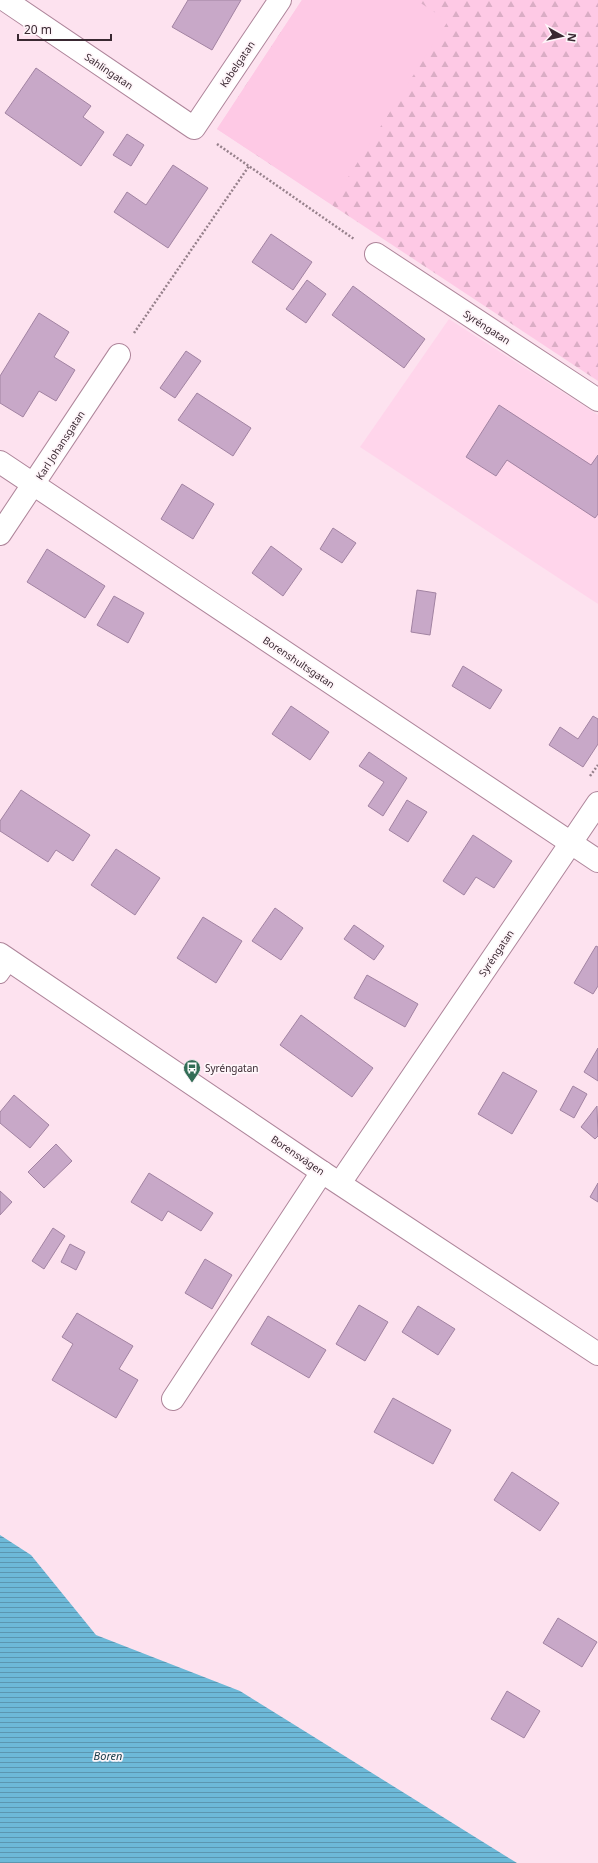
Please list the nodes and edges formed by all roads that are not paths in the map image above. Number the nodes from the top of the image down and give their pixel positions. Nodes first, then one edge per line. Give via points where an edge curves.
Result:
1 (5, 0) edge
2 (280, 0) edge
3 (194, 128) joint
4 (376, 254) road end
5 (119, 355) road end
6 (598, 400) edge
7 (0, 462) edge
8 (34, 484) junction
9 (0, 534) edge
10 (598, 802) edge
11 (570, 844) junction
12 (598, 861) edge
13 (3, 963) edge
14 (331, 1177) junction
15 (598, 1354) edge
16 (173, 1399) dead end

1 - 3 street, Sahlingatan
2 - 3 street, Kabelgatan
4 - 6 street, Syréngatan
5 - 8 street, Karl Johansgatan
7 - 8 street, Borenshultsgatan
8 - 9 street, Karl Johansgatan
8 - 11 street, Borenshultsgatan
10 - 11 street, Syréngatan
11 - 12 street, Borenshultsgatan
11 - 14 street, Syréngatan
13 - 14 street, Borensvägen
14 - 15 street, Borensvägen
14 - 16 street, Syréngatan

